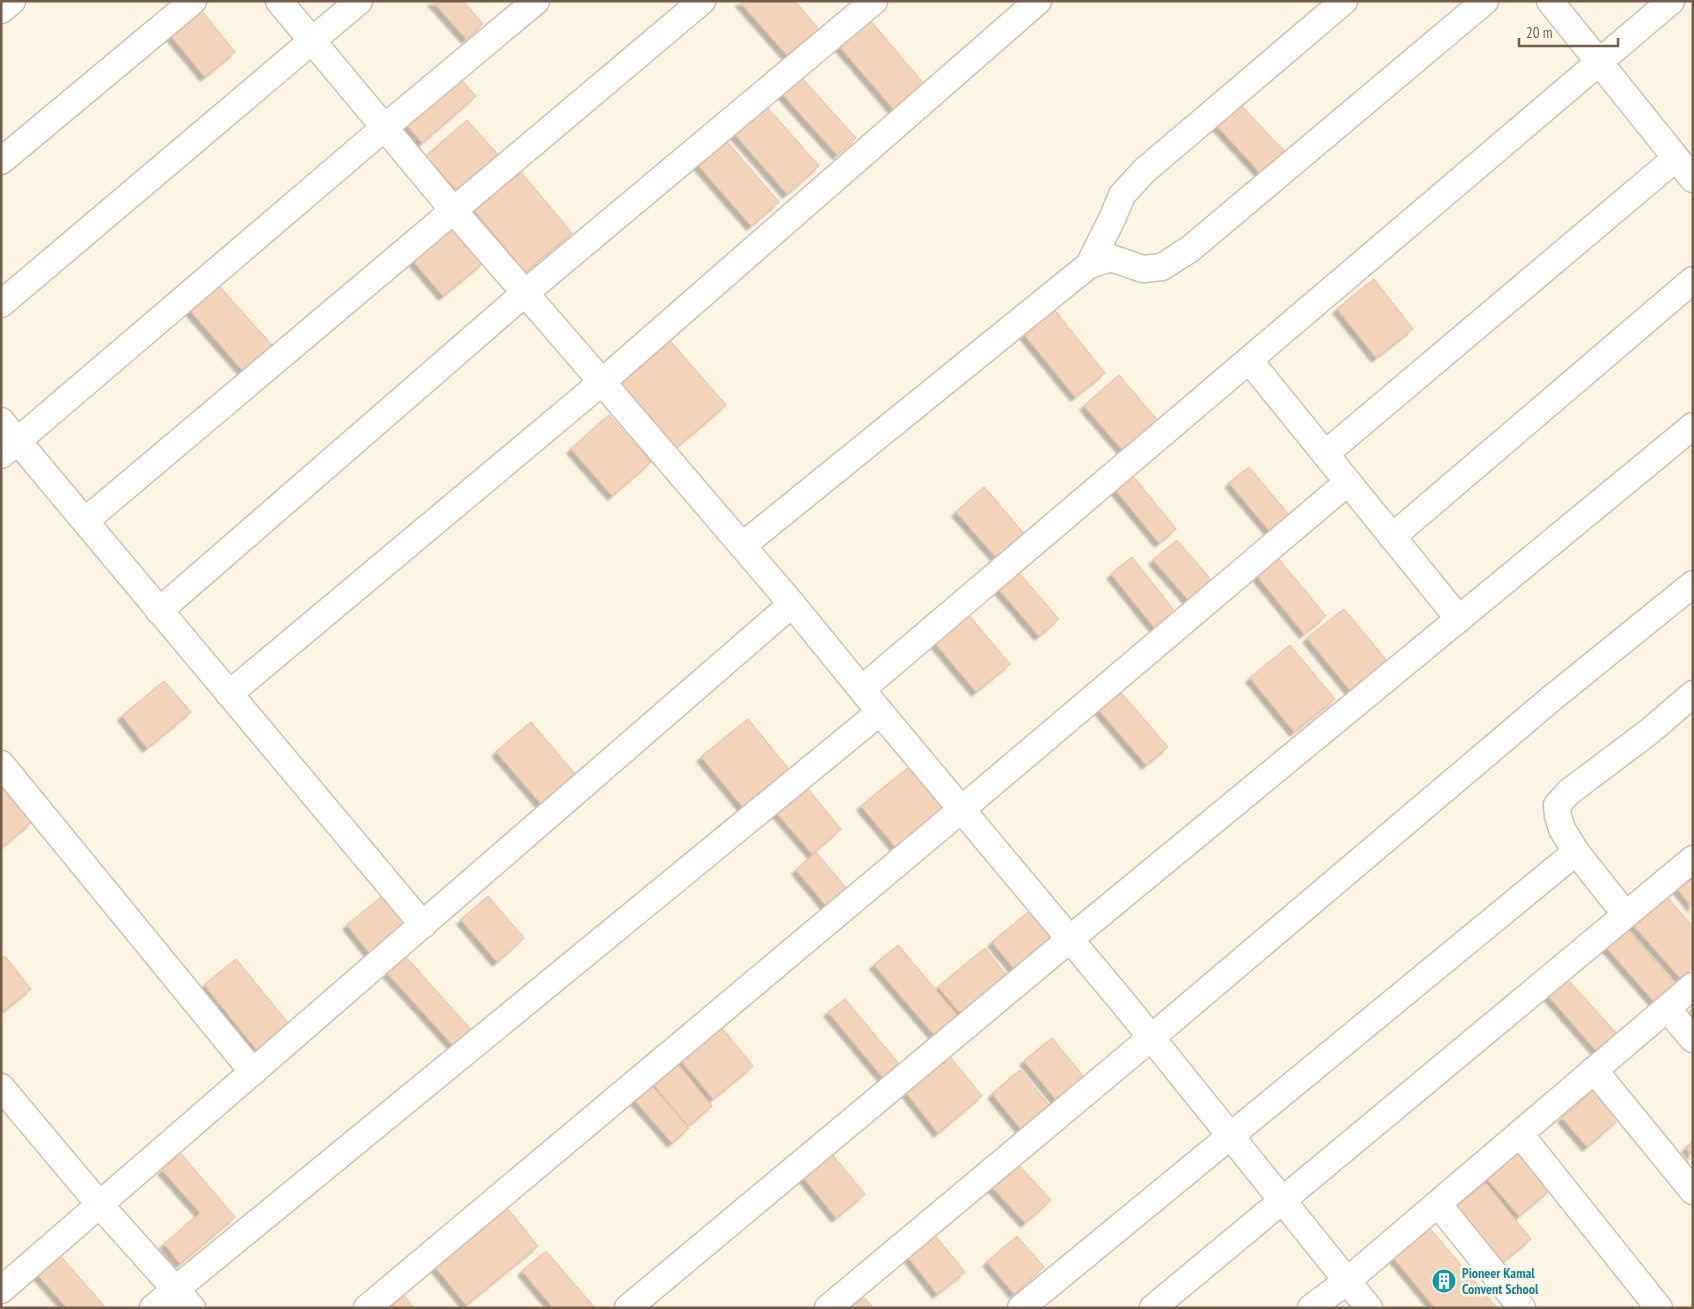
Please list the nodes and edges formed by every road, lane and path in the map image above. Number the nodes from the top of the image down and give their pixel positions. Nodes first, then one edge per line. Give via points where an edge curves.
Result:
1 (12, 1) edge
2 (193, 1) edge
3 (279, 1) edge
4 (359, 1) edge
5 (536, 1) edge
6 (702, 1) edge
7 (874, 1) edge
8 (1038, 1) edge
9 (1344, 1) edge
10 (1486, 1) edge
11 (1550, 1) edge
12 (1670, 1) edge
13 (1, 10) edge
14 (312, 41) junction
15 (1599, 62) junction
16 (384, 128) junction
17 (1676, 158) junction
18 (1, 162) edge
19 (1693, 179) edge
20 (454, 211) junction
21 (1089, 265) junction
22 (1693, 280) edge
23 (525, 293) junction
24 (1, 304) edge
25 (1249, 360) junction
26 (602, 382) junction
27 (1, 421) edge
28 (1693, 426) edge
29 (10, 448) edge
30 (1325, 454) junction
31 (1348, 482) junction
32 (85, 521) junction
33 (1392, 537) junction
34 (742, 546) junction
35 (1693, 584) edge
36 (792, 604) junction
37 (160, 610) junction
38 (1459, 619) junction
39 (862, 689) junction
40 (229, 694) junction
41 (1693, 694) edge
42 (880, 712) junction
43 (1, 764) edge
44 (962, 809) junction
45 (1576, 852) junction
46 (1693, 859) edge
47 (1626, 915) junction
48 (423, 925) junction
49 (1070, 939) junction
50 (1693, 986) edge
51 (1667, 1008) junction
52 (1152, 1037) junction
53 (1693, 1039) edge
54 (1594, 1070) junction
55 (253, 1072) junction
56 (1, 1087) edge
57 (1520, 1134) junction
58 (1230, 1135) junction
59 (1693, 1191) edge
60 (1282, 1201) junction
61 (1438, 1204) junction
62 (100, 1205) junction
63 (1347, 1281) junction
64 (1, 1290) edge
65 (183, 1298) edge
66 (154, 1308) edge
67 (366, 1308) edge
68 (628, 1308) edge
69 (828, 1308) edge
70 (1020, 1308) edge
71 (1153, 1308) edge
72 (1311, 1308) edge
73 (1369, 1308) edge
74 (1522, 1308) edge
75 (1659, 1308) edge

1 - 13 street
2 - 18 street
3 - 14 street
4 - 14 street
5 - 16 street
6 - 20 street
7 - 23 street
8 - 26 street
9 - 21 street via 1144,171 1122,196
10 - 21 street via 1190,249 1162,267 1143,269 1111,258
11 - 15 street
12 - 15 street
14 - 16 street
14 - 24 street
15 - 17 street
15 - 25 street
16 - 20 street
16 - 29 street
17 - 19 street
17 - 30 street
20 - 23 street
20 - 32 street
21 - 34 street
22 - 33 street
23 - 26 street
23 - 37 street
25 - 30 street
25 - 39 street
26 - 34 street
26 - 40 street
27 - 29 street
28 - 38 street
29 - 32 street
30 - 31 street
31 - 33 street
31 - 44 street
32 - 37 street
33 - 38 street
34 - 36 street
35 - 52 street via 1552,698
36 - 39 street
36 - 48 street
37 - 40 street
38 - 49 street
39 - 42 street
40 - 48 street
41 - 45 street via 1557,805 1562,829
42 - 44 street
42 - 65 street
43 - 55 street
44 - 49 street
44 - 67 street
45 - 47 street
45 - 58 street
46 - 47 street
47 - 60 street
48 - 55 street
49 - 52 street
49 - 68 street
50 - 51 street
51 - 53 street
51 - 54 street
52 - 58 street
52 - 69 street
54 - 57 street
54 - 59 street
55 - 62 street
56 - 62 street
57 - 61 street
57 - 75 street
58 - 60 street
58 - 70 street
60 - 63 street
60 - 71 street
61 - 63 street
61 - 74 street
62 - 64 street
62 - 65 street
63 - 72 street
63 - 73 street
65 - 66 street

